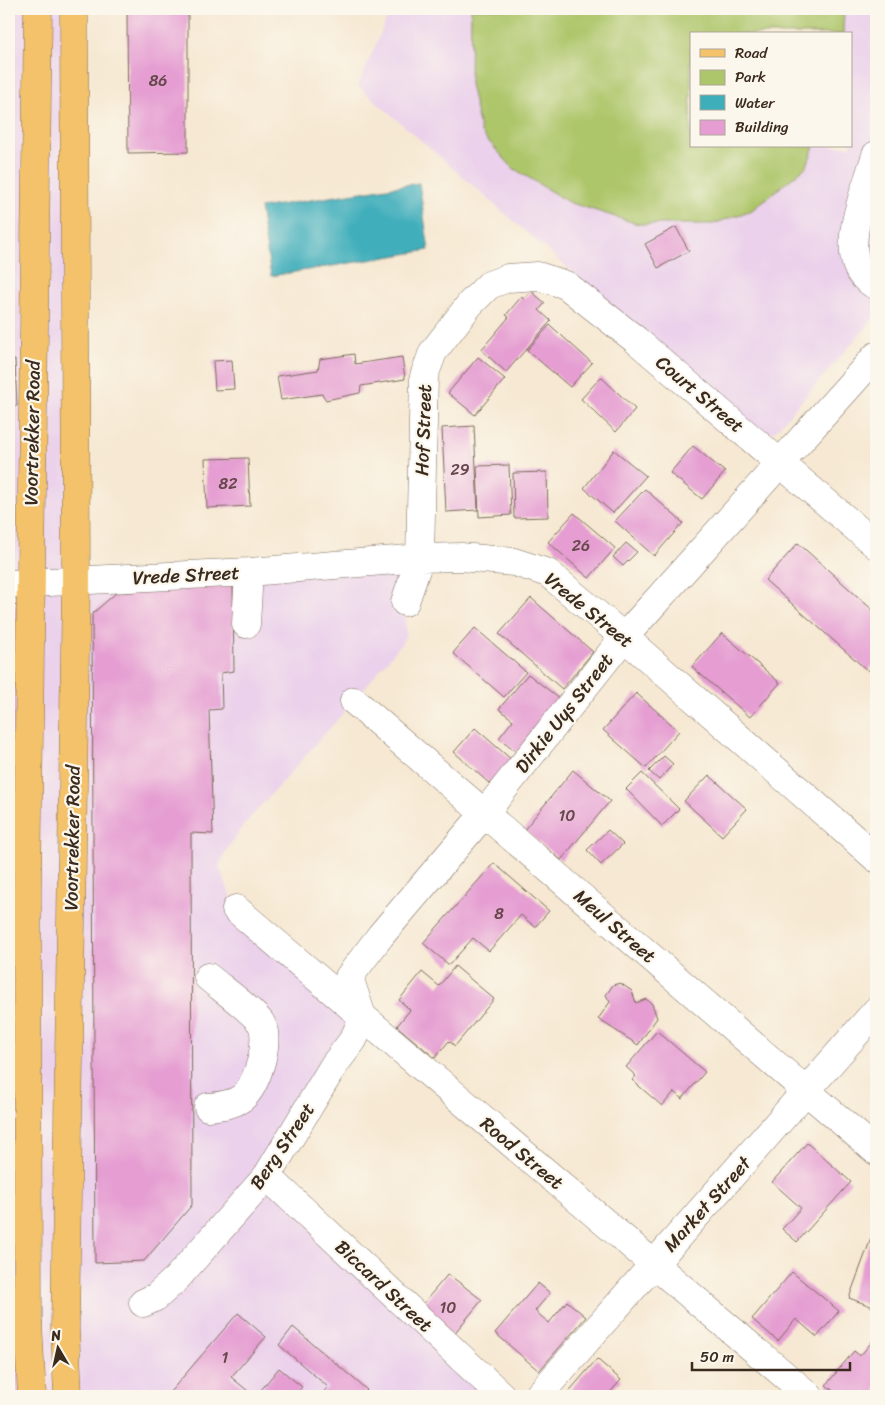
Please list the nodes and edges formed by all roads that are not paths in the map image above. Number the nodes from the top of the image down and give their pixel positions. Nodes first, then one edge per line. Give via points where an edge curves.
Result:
1 (38, 9) edge
2 (74, 9) edge
3 (876, 155) edge
4 (508, 278) joint
5 (876, 285) edge
6 (876, 356) edge
7 (779, 462) junction
8 (876, 545) edge
9 (420, 558) junction
10 (249, 572) junction
11 (76, 582) junction
12 (19, 583) edge
13 (406, 602) dead end
14 (246, 624) dead end
15 (624, 636) junction
16 (354, 702) dead end
17 (484, 814) junction
18 (876, 858) edge
19 (236, 909) dead end
20 (208, 977) dead end
21 (876, 1012) edge
22 (363, 1019) junction
23 (808, 1091) junction
24 (208, 1107) dead end
25 (876, 1151) edge
26 (266, 1176) junction
27 (653, 1265) junction
28 (143, 1303) dead end
29 (18, 1323) edge
30 (32, 1396) edge
31 (68, 1396) edge
32 (502, 1396) edge
33 (538, 1396) edge
34 (809, 1396) edge

1 - 12 main road, Voortrekker Road
2 - 11 main road, Voortrekker Road
3 - 5 street via 855,229 852,254 857,268
4 - 7 street, Court Street via 538,276 566,285
4 - 9 street, Hof Street via 489,285 470,304 433,352 424,376
6 - 7 street, Dirkie Uys Street
7 - 8 street, Court Street
7 - 15 street, Dirkie Uys Street
9 - 10 street, Vrede Street
9 - 13 street
9 - 15 street, Vrede Street via 460,557 514,562 548,573
10 - 11 street, Vrede Street
10 - 14 street
11 - 12 street, Vrede Street
11 - 31 main road, Voortrekker Road via 65,1329
12 - 29 main road, Voortrekker Road
15 - 17 street, Dirkie Uys Street
15 - 18 street, Vrede Street
16 - 17 street, Meul Street
17 - 22 street, Dirkie Uys Street via 349,976
17 - 23 street, Meul Street
19 - 22 street, Rood Street
20 - 24 street via 260,1021 265,1032 264,1057 243,1097 232,1103
21 - 23 street, Market Street
22 - 26 street, Berg Street via 353,1040 334,1065
22 - 27 street, Rood Street
23 - 25 street, Meul Street
23 - 27 street, Market Street
26 - 28 street, Berg Street via 176,1278 156,1297
26 - 32 street, Biccard Street
27 - 33 street, Market Street
27 - 34 street, Rood Street
29 - 30 main road, Voortrekker Road

